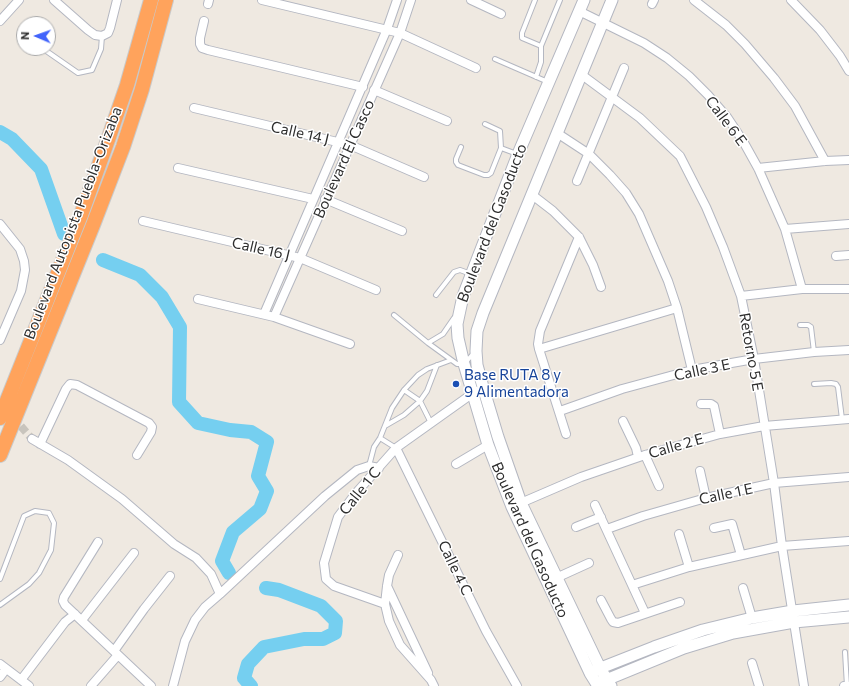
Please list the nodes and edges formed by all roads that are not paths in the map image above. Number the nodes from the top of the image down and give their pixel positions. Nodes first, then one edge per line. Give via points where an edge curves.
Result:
1 (18, 0) edge
2 (54, 0) edge
3 (117, 0) edge
4 (151, 0) edge
5 (166, 0) edge
6 (262, 0) edge
7 (397, 0) edge
8 (411, 0) edge
9 (471, 0) edge
10 (535, 0) edge
11 (560, 0) edge
12 (584, 0) edge
13 (612, 0) edge
14 (694, 0) edge
15 (791, 0) edge
16 (579, 11) junction
17 (501, 14) dead end
18 (204, 20) dead end
19 (0, 21) edge
20 (602, 22) junction
21 (387, 29) junction
22 (403, 34) junction
23 (102, 36) junction
24 (541, 46) junction
25 (54, 56) edge
26 (495, 60) dead end
27 (476, 68) dead end
28 (624, 68) dead end
29 (849, 71) edge
30 (582, 75) junction
31 (536, 77) junction
32 (548, 82) junction
33 (363, 87) junction
34 (374, 90) junction
35 (612, 96) junction
36 (194, 108) dead end
37 (447, 121) dead end
38 (486, 124) dead end
39 (557, 133) junction
40 (339, 142) junction
41 (350, 145) junction
42 (461, 147) dead end
43 (501, 148) junction
44 (518, 154) junction
45 (589, 154) junction
46 (849, 160) edge
47 (825, 161) junction
48 (178, 168) dead end
49 (758, 168) junction
50 (424, 177) dead end
51 (577, 181) dead end
52 (531, 194) junction
53 (313, 199) junction
54 (325, 199) junction
55 (143, 221) dead end
56 (0, 224) edge
57 (849, 224) edge
58 (784, 229) junction
59 (402, 232) dead end
60 (579, 237) junction
61 (290, 256) junction
62 (836, 256) dead end
63 (849, 256) edge
64 (300, 258) junction
65 (471, 274) junction
66 (601, 287) dead end
67 (802, 289) junction
68 (849, 289) edge
69 (376, 290) dead end
70 (436, 295) dead end
71 (741, 296) junction
72 (198, 298) dead end
73 (677, 308) junction
74 (459, 309) junction
75 (264, 314) junction
76 (394, 315) dead end
77 (274, 316) junction
78 (800, 325) dead end
79 (0, 340) edge
80 (428, 343) junction
81 (350, 344) dead end
82 (539, 349) junction
83 (849, 350) edge
84 (476, 351) junction
85 (814, 352) junction
86 (754, 359) junction
87 (451, 360) junction
88 (464, 364) junction
89 (437, 365) junction
90 (692, 370) junction
91 (814, 384) dead end
92 (483, 387) junction
93 (404, 390) junction
94 (473, 392) junction
95 (420, 401) junction
96 (701, 404) dead end
97 (560, 411) junction
98 (0, 418) edge
99 (845, 419) edge
100 (623, 421) dead end
101 (431, 423) junction
102 (764, 426) junction
103 (384, 427) junction
104 (566, 434) dead end
105 (720, 434) junction
106 (380, 438) junction
107 (32, 439) tunnel mouth
108 (40, 444) junction
109 (488, 444) junction
110 (396, 448) junction
111 (0, 455) edge
112 (138, 455) dead end
113 (641, 456) junction
114 (456, 464) dead end
115 (369, 466) junction
116 (379, 468) junction
117 (700, 471) dead end
118 (849, 477) edge
119 (774, 484) junction
120 (659, 486) dead end
121 (706, 498) junction
122 (517, 505) junction
123 (595, 505) dead end
124 (601, 517) junction
125 (576, 527) dead end
126 (714, 528) dead end
127 (607, 529) junction
128 (679, 534) dead end
129 (849, 541) edge
130 (98, 542) dead end
131 (782, 546) junction
132 (134, 553) dead end
133 (398, 555) dead end
134 (741, 555) junction
135 (589, 563) dead end
136 (689, 567) junction
137 (170, 576) dead end
138 (556, 578) junction
139 (0, 579) edge
140 (632, 585) junction
141 (387, 586) junction
142 (743, 588) dead end
143 (220, 594) junction
144 (601, 600) dead end
145 (680, 602) dead end
146 (385, 604) junction
147 (0, 605) edge
148 (849, 606) edge
149 (792, 611) junction
150 (645, 613) junction
151 (75, 614) junction
152 (849, 617) edge
153 (752, 618) junction
154 (82, 620) junction
155 (794, 622) junction
156 (845, 652) dead end
157 (116, 653) junction
158 (752, 663) dead end
159 (3, 666) edge
160 (595, 670) junction
161 (0, 677) edge
162 (21, 680) junction
163 (433, 683) edge
164 (603, 684) edge
165 (29, 686) edge
166 (91, 686) edge
167 (151, 686) edge
168 (173, 686) edge
169 (518, 686) edge
170 (759, 686) edge
171 (804, 686) edge
172 (847, 686) edge

1 - 19 street
2 - 23 street via 88,30
3 - 23 street via 108,33
4 - 98 highway, Boulevard Autopista Puebla-Orizaba via 127,85 81,215
5 - 111 highway, Boulevard Autopista Puebla-Orizaba via 151,60 125,139
6 - 21 street
7 - 21 street, Boulevard El Casco
8 - 22 street, Boulevard El Casco
9 - 17 street
10 - 24 lane via 522,38
11 - 24 lane
12 - 16 street, Boulevard del Gasoducto
13 - 20 street, Boulevard del Gasoducto
14 - 47 street via 736,34 774,78 795,106
15 - 29 street via 820,30
16 - 20 street, Calle 6 E
16 - 32 street, Boulevard del Gasoducto
18 - 33 street via 200,38 202,48
20 - 30 street, Boulevard del Gasoducto
20 - 49 street, Calle 6 E via 644,43 689,76 727,117
21 - 22 street
21 - 33 street, Boulevard El Casco
22 - 27 street
22 - 34 street, Boulevard El Casco
23 - 25 lane via 102,49 92,70 78,73
24 - 31 lane via 541,62
26 - 31 lane
28 - 35 street
30 - 35 street, Retorno 5 E
30 - 39 street, Boulevard del Gasoducto
31 - 32 lane
32 - 44 street, Boulevard del Gasoducto
33 - 40 street, Boulevard El Casco
34 - 37 street
34 - 41 street, Boulevard El Casco
35 - 45 street
35 - 71 street, Retorno 5 E via 640,118 680,156 706,207
36 - 40 street, Calle 14 J
38 - 43 lane via 500,131
39 - 45 street
39 - 52 street, Boulevard del Gasoducto
40 - 41 street, Calle 14 J
40 - 53 street, Boulevard El Casco
41 - 50 street, Calle 14 J
41 - 54 street, Boulevard El Casco
42 - 43 lane via 456,158 458,165 488,176
43 - 44 lane
44 - 65 street, Boulevard del Gasoducto
45 - 51 street
45 - 73 street via 626,193 639,214
46 - 47 street
47 - 49 street
48 - 53 street
49 - 58 street, Calle 6 E
52 - 60 street via 553,211
52 - 84 street, Boulevard del Gasoducto via 483,313 477,331
53 - 61 street, Boulevard El Casco
54 - 59 street
54 - 64 street, Boulevard El Casco
55 - 61 street, Calle 16 J
56 - 79 street via 20,249 25,270 21,291
57 - 58 street
58 - 67 street, Calle 6 E
60 - 66 street
60 - 82 street via 540,331
61 - 64 street, Calle 16 J
61 - 75 street, Boulevard El Casco
62 - 63 street
64 - 69 street, Calle 16 J
64 - 77 street, Boulevard El Casco
65 - 70 lane via 460,270 454,272
65 - 74 street, Boulevard del Gasoducto
67 - 68 street
67 - 71 street
71 - 86 street, Retorno 5 E
72 - 75 street
73 - 82 street
73 - 90 street
74 - 80 lane via 443,334
74 - 88 street, Boulevard del Gasoducto via 458,338
75 - 77 street
76 - 80 lane
77 - 81 street
78 - 85 lane via 811,327
80 - 87 lane
82 - 97 street
83 - 85 street, Calle 3 E
84 - 88 lane
84 - 92 street, Boulevard del Gasoducto
85 - 86 street, Calle 3 E
86 - 90 street, Calle 3 E
86 - 102 street, Retorno 5 E
87 - 88 lane via 457,364
87 - 89 lane
88 - 94 street, Boulevard del Gasoducto
89 - 93 lane via 418,375
89 - 95 lane via 427,391
90 - 97 street, Calle 3 E via 622,389
91 - 99 lane via 836,384
92 - 94 street, Calle 1 C
92 - 122 street, Boulevard del Gasoducto
93 - 95 lane
93 - 103 lane
94 - 101 street, Calle 1 C
94 - 109 street, Boulevard del Gasoducto
95 - 101 lane
95 - 103 lane
96 - 105 street via 714,406
97 - 104 street
99 - 102 street, Calle 2 E
100 - 113 street
101 - 110 street, Calle 1 C
102 - 105 street, Calle 2 E
102 - 119 street, Retorno 5 E
103 - 106 lane
105 - 113 street, Calle 2 E
106 - 110 lane
106 - 115 lane via 374,447
107 - 108 street
108 - 112 street via 70,384 77,385 149,423 152,427 151,432
108 - 143 street via 68,460 122,498 174,544 196,558 211,574
109 - 114 street
109 - 122 street, Boulevard del Gasoducto
110 - 116 street, Calle 1 C
110 - 169 street, Calle 4 C via 486,631
113 - 120 street
113 - 122 street, Calle 2 E
115 - 116 street
115 - 143 street via 357,470 325,496
116 - 146 street, Calle 1 C via 338,517 324,563 326,579 334,586
117 - 121 street
118 - 119 street, Calle 1 E
119 - 121 street, Calle 1 E
119 - 131 street, Retorno 5 E
121 - 127 street, Calle 1 E
122 - 138 street, Boulevard del Gasoducto
122 - 160 street, Boulevard del Gasoducto
123 - 124 street
124 - 125 street
124 - 127 street
126 - 134 street via 732,524
127 - 140 street
128 - 136 street
129 - 131 street
130 - 151 street via 64,597 65,605
131 - 134 street
131 - 149 street, Retorno 5 E
132 - 154 street
133 - 141 street
134 - 136 street
135 - 138 street
136 - 140 street
137 - 157 street via 144,609
138 - 160 street, Boulevard del Gasoducto
139 - 147 lane via 24,516 35,511 49,513 54,523 51,550 39,573 29,584
140 - 150 street
141 - 146 street
141 - 163 street
142 - 153 street
143 - 168 street via 204,607 195,620 185,641
144 - 150 street via 614,622 618,623
145 - 150 street
146 - 163 street via 400,646
148 - 149 street
149 - 153 street
149 - 155 street, Retorno 5 E
151 - 154 street
151 - 162 street via 65,622
152 - 155 street
153 - 160 street via 680,637
154 - 157 street
155 - 164 street via 705,641 662,656
155 - 171 street, Retorno 5 E
156 - 172 lane
157 - 166 street
157 - 167 street
158 - 170 street
159 - 161 street
159 - 162 street
160 - 164 street
162 - 165 street

